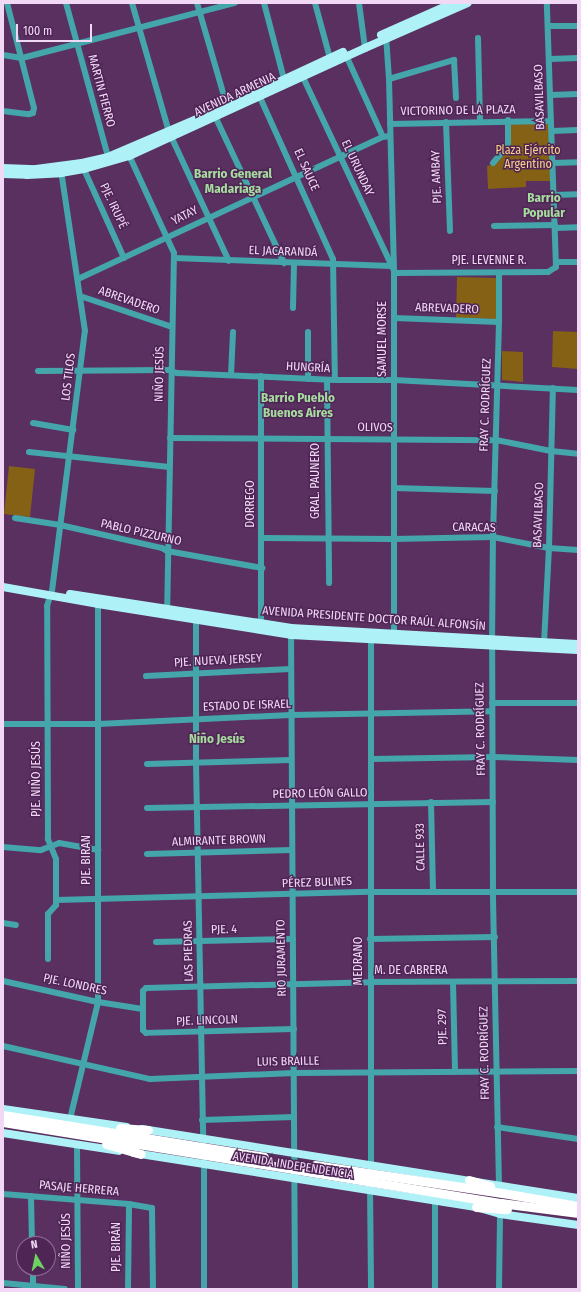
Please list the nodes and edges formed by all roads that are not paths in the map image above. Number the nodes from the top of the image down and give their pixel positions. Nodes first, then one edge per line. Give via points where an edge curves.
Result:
1 (7, 3) edge
2 (66, 3) edge
3 (132, 3) edge
4 (197, 3) edge
5 (235, 3) edge
6 (264, 3) edge
7 (315, 3) edge
8 (359, 3) edge
9 (453, 3) edge
10 (468, 3) edge
11 (547, 3) edge
12 (199, 12) junction
13 (548, 26) junction
14 (578, 26) edge
15 (139, 28) junction
16 (386, 36) junction
17 (478, 38) dead end
18 (77, 44) junction
19 (364, 46) junction
20 (345, 54) junction
21 (3, 55) edge
22 (22, 58) junction
23 (578, 58) edge
24 (550, 59) junction
25 (330, 61) junction
26 (301, 74) junction
27 (389, 79) junction
28 (285, 82) junction
29 (259, 94) junction
30 (578, 94) edge
31 (551, 95) junction
32 (456, 98) dead end
33 (229, 108) junction
34 (3, 111) edge
35 (214, 115) junction
36 (508, 120) junction
37 (480, 121) junction
38 (551, 121) junction
39 (446, 122) junction
40 (390, 124) junction
41 (578, 130) edge
42 (552, 131) junction
43 (170, 134) junction
44 (390, 136) junction
45 (383, 137) junction
46 (128, 153) junction
47 (340, 157) junction
48 (109, 160) junction
49 (578, 162) edge
50 (493, 163) dead end
51 (553, 163) junction
52 (83, 166) junction
53 (3, 168) edge
54 (61, 170) junction
55 (3, 174) edge
56 (297, 177) junction
57 (578, 194) edge
58 (554, 195) junction
59 (252, 197) junction
60 (209, 216) junction
61 (494, 226) dead end
62 (555, 227) junction
63 (578, 227) edge
64 (450, 231) dead end
65 (167, 238) junction
66 (124, 258) junction
67 (174, 258) junction
68 (229, 261) junction
69 (334, 262) junction
70 (557, 262) junction
71 (578, 262) edge
72 (284, 263) junction
73 (294, 263) junction
74 (391, 266) junction
75 (394, 273) junction
76 (499, 273) junction
77 (78, 279) junction
78 (80, 296) junction
79 (293, 308) dead end
80 (394, 318) junction
81 (499, 322) junction
82 (172, 326) junction
83 (233, 332) dead end
84 (308, 332) dead end
85 (38, 371) dead end
86 (81, 372) junction
87 (172, 372) junction
88 (231, 375) junction
89 (261, 376) junction
90 (308, 379) junction
91 (327, 380) junction
92 (335, 380) junction
93 (394, 380) junction
94 (498, 385) junction
95 (553, 388) junction
96 (578, 390) edge
97 (33, 423) dead end
98 (73, 430) junction
99 (170, 438) junction
100 (262, 438) junction
101 (327, 438) junction
102 (394, 439) junction
103 (496, 440) junction
104 (551, 451) junction
105 (29, 452) dead end
106 (578, 454) edge
107 (70, 457) junction
108 (169, 467) junction
109 (394, 488) junction
110 (495, 491) junction
111 (15, 518) dead end
112 (60, 525) junction
113 (492, 537) junction
114 (262, 538) junction
115 (328, 539) junction
116 (393, 539) junction
117 (549, 548) junction
118 (578, 550) edge
119 (167, 551) junction
120 (262, 568) junction
121 (3, 582) edge
122 (329, 583) dead end
123 (3, 586) edge
124 (51, 593) junction
125 (98, 601) junction
126 (167, 611) junction
127 (196, 616) junction
128 (262, 627) junction
129 (291, 631) junction
130 (371, 636) junction
131 (394, 637) junction
132 (492, 643) junction
133 (544, 643) junction
134 (578, 644) edge
135 (578, 650) edge
136 (291, 669) junction
137 (196, 673) junction
138 (146, 676) dead end
139 (578, 703) edge
140 (492, 704) junction
141 (492, 711) junction
142 (370, 713) junction
143 (291, 715) junction
144 (196, 719) junction
145 (3, 724) edge
146 (48, 724) junction
147 (98, 724) junction
148 (493, 757) junction
149 (371, 759) junction
150 (291, 760) junction
151 (578, 760) edge
152 (196, 763) junction
153 (147, 764) dead end
154 (431, 802) junction
155 (493, 802) junction
156 (370, 804) junction
157 (291, 805) junction
158 (147, 808) dead end
159 (197, 808) junction
160 (50, 846) junction
161 (3, 847) edge
162 (98, 850) junction
163 (292, 850) junction
164 (198, 852) junction
165 (147, 854) dead end
166 (370, 892) junction
167 (433, 892) junction
168 (493, 892) junction
169 (578, 892) edge
170 (292, 895) junction
171 (199, 898) junction
172 (56, 900) junction
173 (99, 900) junction
174 (3, 923) edge
175 (16, 925) dead end
176 (495, 937) junction
177 (293, 939) junction
178 (370, 939) junction
179 (200, 941) junction
180 (156, 942) dead end
181 (48, 959) dead end
182 (3, 981) edge
183 (578, 981) edge
184 (370, 982) junction
185 (453, 982) junction
186 (496, 982) junction
187 (294, 984) junction
188 (201, 987) junction
189 (98, 1002) junction
190 (142, 1009) junction
191 (294, 1029) junction
192 (201, 1032) junction
193 (3, 1046) edge
194 (83, 1064) junction
195 (496, 1071) junction
196 (578, 1071) edge
197 (370, 1072) junction
198 (455, 1072) junction
199 (294, 1073) junction
200 (201, 1076) junction
201 (3, 1110) edge
202 (3, 1115) edge
203 (294, 1117) junction
204 (21, 1118) junction
205 (202, 1120) junction
206 (3, 1122) edge
207 (68, 1125) junction
208 (497, 1127) junction
209 (148, 1130) joint
210 (3, 1133) edge
211 (578, 1139) edge
212 (77, 1145) junction
213 (203, 1147) junction
214 (142, 1154) junction
215 (295, 1161) junction
216 (204, 1165) junction
217 (370, 1178) junction
218 (296, 1179) junction
219 (469, 1180) junction
220 (499, 1185) junction
221 (3, 1194) edge
222 (31, 1196) junction
223 (532, 1198) junction
224 (578, 1198) edge
225 (77, 1200) junction
226 (435, 1201) junction
227 (129, 1204) junction
228 (578, 1206) edge
229 (476, 1207) junction
230 (538, 1208) junction
231 (578, 1213) edge
232 (500, 1214) junction
233 (578, 1225) edge
234 (32, 1236) edge
235 (33, 1276) edge
236 (3, 1283) edge
237 (33, 1287) edge
238 (65, 1289) edge
239 (78, 1289) edge
240 (128, 1289) edge
241 (154, 1289) edge
242 (204, 1289) edge
243 (295, 1289) edge
244 (371, 1289) edge
245 (435, 1289) edge
246 (499, 1289) edge

1 - 22 street
2 - 18 street, MARTIN FIERRO
3 - 15 street
4 - 12 street
5 - 12 street
6 - 28 street
7 - 25 street
8 - 19 street
9 - 16 main road, AVENIDA ARMENIA
10 - 16 main road, AVENIDA ARMENIA
11 - 13 street, BASAVILBASO
12 - 15 street
12 - 33 street
13 - 14 street
13 - 24 street, BASAVILBASO
15 - 18 street
15 - 43 street
16 - 19 main road, AVENIDA ARMENIA
16 - 27 street, SAMUEL MORSE
17 - 37 street
18 - 22 street
18 - 48 street, MARTIN FIERRO
19 - 20 main road, AVENIDA ARMENIA
20 - 25 main road, AVENIDA ARMENIA
20 - 45 street
21 - 22 street
22 - 34 street via 33,113
23 - 24 street
24 - 31 street, BASAVILBASO
25 - 26 main road, AVENIDA ARMENIA
26 - 28 main road, AVENIDA ARMENIA
26 - 47 street, EL URUNDAY
27 - 32 street via 454,60
27 - 40 street, SAMUEL MORSE
28 - 29 main road, AVENIDA ARMENIA
29 - 33 main road, AVENIDA ARMENIA
29 - 56 street, EL SAUCE
30 - 31 street
31 - 38 street, BASAVILBASO
33 - 35 main road, AVENIDA ARMENIA
35 - 43 main road, AVENIDA ARMENIA
35 - 59 street
36 - 37 street, VICTORINO DE LA PLAZA
36 - 38 street, VICTORINO DE LA PLAZA
36 - 50 street via 508,143
37 - 39 street, VICTORINO DE LA PLAZA
38 - 42 street, BASAVILBASO
39 - 40 street, VICTORINO DE LA PLAZA
39 - 64 street, PJE. AMBAY
40 - 44 street, SAMUEL MORSE
41 - 42 street
42 - 51 street, BASAVILBASO
43 - 46 main road, AVENIDA ARMENIA
43 - 60 street
44 - 45 street, YATAY
44 - 75 street, SAMUEL MORSE
45 - 47 street, YATAY
46 - 48 main road, AVENIDA ARMENIA
46 - 65 street, NIÑO JESÚS
47 - 56 street, YATAY
47 - 74 street, EL URUNDAY
48 - 52 main road, AVENIDA ARMENIA
49 - 51 street
51 - 58 street, BASAVILBASO
52 - 54 main road, AVENIDA ARMENIA
52 - 66 street, PJE. IRUPÉ
53 - 54 main road, AVENIDA ARMENIA
54 - 55 main road, AVENIDA ARMENIA via 27,175
54 - 77 street, LOS TILOS
56 - 59 street, YATAY
56 - 69 street, EL SAUCE
57 - 58 street
58 - 62 street, BASAVILBASO
59 - 60 street, YATAY
59 - 72 street
60 - 65 street, YATAY
60 - 68 street
61 - 62 street
62 - 63 street
62 - 70 street, BASAVILBASO
65 - 66 street, YATAY
65 - 67 street, NIÑO JESÚS
66 - 77 street, YATAY
67 - 68 street, EL JACARANDÁ
67 - 82 street, NIÑO JESÚS
68 - 72 street, EL JACARANDÁ
69 - 73 street, EL JACARANDÁ
69 - 74 street, EL JACARANDÁ
69 - 92 street
70 - 71 street
70 - 76 street, PJE. LEVENNE R. via 553,270 548,272
72 - 73 street, EL JACARANDÁ
73 - 79 street
74 - 75 street, EL URUNDAY
75 - 76 street, PJE. LEVENNE R.
75 - 80 street, SAMUEL MORSE
76 - 81 street, FRAY C. RODRÍGUEZ
77 - 78 street, LOS TILOS
78 - 82 street, ABREVADERO
78 - 86 street, LOS TILOS via 85,331
80 - 81 street, ABREVADERO
80 - 93 street, SAMUEL MORSE
81 - 94 street, FRAY C. RODRÍGUEZ
82 - 87 street, NIÑO JESÚS
83 - 88 street
84 - 90 street
85 - 86 street, HUNGRÍA
86 - 87 street, HUNGRÍA
86 - 98 street, LOS TILOS
87 - 88 street, HUNGRÍA
87 - 99 street, NIÑO JESÚS
88 - 89 street, HUNGRÍA
89 - 90 street, HUNGRÍA
89 - 100 street, DORREGO
90 - 91 street, HUNGRÍA
91 - 92 street, HUNGRÍA
91 - 101 street, GRAL. PAUNERO
92 - 93 street, HUNGRÍA
93 - 94 street, HUNGRÍA
93 - 102 street, SAMUEL MORSE
94 - 95 street, HUNGRÍA
94 - 103 street, FRAY C. RODRÍGUEZ
95 - 96 street, HUNGRÍA
95 - 104 street, BASAVILBASO
97 - 98 street
98 - 107 street, LOS TILOS
99 - 100 street, OLIVOS
99 - 108 street, NIÑO JESÚS
100 - 101 street, OLIVOS
100 - 114 street, DORREGO
101 - 102 street, OLIVOS
101 - 115 street, GRAL. PAUNERO
102 - 103 street, OLIVOS
102 - 109 street, SAMUEL MORSE
103 - 104 street, OLIVOS
103 - 110 street, FRAY C. RODRÍGUEZ
104 - 106 street, OLIVOS
104 - 117 street, BASAVILBASO
105 - 107 street
107 - 108 street
107 - 112 street, LOS TILOS
108 - 119 street, NIÑO JESÚS
109 - 110 street
109 - 116 street, SAMUEL MORSE
110 - 113 street, FRAY C. RODRÍGUEZ
111 - 112 street, PABLO PIZZURNO
112 - 119 street, PABLO PIZZURNO
112 - 124 street, LOS TILOS
113 - 116 street, CARACAS
113 - 117 street, CARACAS
113 - 132 street, FRAY C. RODRÍGUEZ
114 - 115 street
114 - 120 street, DORREGO
115 - 116 street
115 - 122 street, GRAL. PAUNERO
116 - 131 street, SAMUEL MORSE
117 - 118 street, CARACAS
117 - 133 street, BASAVILBASO
119 - 120 street, PABLO PIZZURNO
119 - 126 street, NIÑO JESÚS
120 - 128 street, DORREGO
121 - 124 main road, AVENIDA PRESIDENTE DOCTOR RAÚL ALFONSÍN
123 - 124 main road, AVENIDA PRESIDENTE DOCTOR RAÚL ALFONSÍN
124 - 125 main road, AVENIDA PRESIDENTE DOCTOR RAÚL ALFONSÍN
124 - 146 street, PJE. NIÑO JESÚS via 48,606
125 - 126 main road, AVENIDA PRESIDENTE DOCTOR RAÚL ALFONSÍN
125 - 147 street, PJE. BIRAN
126 - 127 main road, AVENIDA PRESIDENTE DOCTOR RAÚL ALFONSÍN
127 - 128 main road, AVENIDA PRESIDENTE DOCTOR RAÚL ALFONSÍN
127 - 137 street, LAS PIEDRAS
128 - 129 main road, AVENIDA PRESIDENTE DOCTOR RAÚL ALFONSÍN
129 - 130 main road, AVENIDA PRESIDENTE DOCTOR RAÚL ALFONSÍN
129 - 136 street, RIO JURAMENTO
130 - 131 main road, AVENIDA PRESIDENTE DOCTOR RAÚL ALFONSÍN
130 - 142 street, MEDRANO
131 - 132 main road, AVENIDA PRESIDENTE DOCTOR RAÚL ALFONSÍN
132 - 133 main road, AVENIDA PRESIDENTE DOCTOR RAÚL ALFONSÍN
132 - 135 main road, AVENIDA PRESIDENTE DOCTOR RAÚL ALFONSÍN
132 - 140 street, FRAY C. RODRÍGUEZ
133 - 134 main road, AVENIDA PRESIDENTE DOCTOR RAÚL ALFONSÍN
136 - 137 street, PJE. NUEVA JERSEY
136 - 143 street, RIO JURAMENTO
137 - 138 street, PJE. NUEVA JERSEY
137 - 144 street, LAS PIEDRAS
139 - 140 street
140 - 141 street, FRAY C. RODRÍGUEZ
141 - 142 street, ESTADO DE ISRAEL
141 - 148 street, FRAY C. RODRÍGUEZ
142 - 143 street, ESTADO DE ISRAEL
142 - 149 street, MEDRANO
143 - 144 street, ESTADO DE ISRAEL
143 - 150 street, RIO JURAMENTO
144 - 147 street, ESTADO DE ISRAEL
144 - 152 street, LAS PIEDRAS
145 - 146 street, ESTADO DE ISRAEL
146 - 147 street, ESTADO DE ISRAEL
146 - 160 street, PJE. NIÑO JESÚS
147 - 162 street, PJE. BIRAN
148 - 149 street
148 - 151 street
148 - 155 street, FRAY C. RODRÍGUEZ
149 - 156 street, MEDRANO
150 - 152 street
150 - 157 street, RIO JURAMENTO
152 - 153 street
152 - 159 street, LAS PIEDRAS
154 - 155 street, PEDRO LEÓN GALLO
154 - 156 street, PEDRO LEÓN GALLO
154 - 167 street, CALLE 933
155 - 168 street, FRAY C. RODRÍGUEZ
156 - 157 street, PEDRO LEÓN GALLO
156 - 166 street, MEDRANO
157 - 159 street, PEDRO LEÓN GALLO
157 - 163 street, RIO JURAMENTO
158 - 159 street, PEDRO LEÓN GALLO
159 - 164 street, LAS PIEDRAS
160 - 161 street via 41,850
160 - 162 street via 59,843
160 - 172 street, PJE. NIÑO JESÚS via 56,859
162 - 173 street, PJE. BIRAN
163 - 164 street, ALMIRANTE BROWN
163 - 170 street, RIO JURAMENTO
164 - 165 street, ALMIRANTE BROWN
164 - 171 street, LAS PIEDRAS
166 - 167 street, PÉREZ BULNES
166 - 170 street, PÉREZ BULNES
166 - 178 street, MEDRANO
167 - 168 street, PÉREZ BULNES
168 - 169 street, PÉREZ BULNES
168 - 176 street, FRAY C. RODRÍGUEZ
170 - 171 street, PÉREZ BULNES
170 - 177 street, RIO JURAMENTO
171 - 173 street, PÉREZ BULNES
171 - 179 street, LAS PIEDRAS
172 - 173 street, PÉREZ BULNES
172 - 181 street, PJE. NIÑO JESÚS via 56,905 48,914
173 - 189 street, PJE. BIRAN
174 - 175 street
176 - 178 street
176 - 186 street, FRAY C. RODRÍGUEZ
177 - 179 street, PJE. 4
177 - 187 street, RIO JURAMENTO
178 - 184 street, MEDRANO
179 - 180 street, PJE. 4
179 - 188 street, LAS PIEDRAS
182 - 189 street, PJE. LONDRES
183 - 186 street, M. DE CABRERA
184 - 185 street, M. DE CABRERA
184 - 187 street, M. DE CABRERA
184 - 197 street, MEDRANO
185 - 186 street, M. DE CABRERA
185 - 198 street, PJE. 297
186 - 195 street, FRAY C. RODRÍGUEZ
187 - 188 street, M. DE CABRERA
187 - 191 street, RIO JURAMENTO
188 - 190 street, M. DE CABRERA via 146,988 143,991
188 - 192 street, LAS PIEDRAS
189 - 190 street, PJE. LONDRES
189 - 194 street, PJE. BIRAN
190 - 192 street, PJE. LINCOLN via 143,1030 146,1033
191 - 192 street, PJE. LINCOLN
191 - 199 street, RIO JURAMENTO
192 - 200 street, LAS PIEDRAS
193 - 194 street, LUIS BRAILLE
194 - 200 street, LUIS BRAILLE via 150,1079
194 - 207 street, PJE. BIRAN
195 - 196 street, LUIS BRAILLE
195 - 198 street, LUIS BRAILLE
195 - 208 street, FRAY C. RODRÍGUEZ
197 - 198 street, LUIS BRAILLE
197 - 199 street, LUIS BRAILLE
197 - 217 street, MEDRANO
199 - 200 street, LUIS BRAILLE
199 - 203 street, RIO JURAMENTO
200 - 205 street, LAS PIEDRAS
201 - 204 highway
201 - 207 main road, AVENIDA INDEPENDENCIA
202 - 204 highway, AVENIDA INDEPENDENCIA
203 - 205 street
203 - 215 street, RIO JURAMENTO
204 - 207 highway, AVENIDA INDEPENDENCIA
205 - 213 street, LAS PIEDRAS
206 - 207 highway, AVENIDA INDEPENDENCIA
207 - 209 highway
207 - 213 highway, AVENIDA INDEPENDENCIA
207 - 214 highway
208 - 211 street
208 - 220 street, FRAY C. RODRÍGUEZ
209 - 213 main road, AVENIDA INDEPENDENCIA
210 - 212 main road, AVENIDA INDEPENDENCIA
212 - 214 main road, AVENIDA INDEPENDENCIA
212 - 225 street, NIÑO JESÚS
213 - 215 highway, AVENIDA INDEPENDENCIA
213 - 215 main road, AVENIDA INDEPENDENCIA
213 - 216 street, LAS PIEDRAS
214 - 216 main road, AVENIDA INDEPENDENCIA
215 - 217 highway, AVENIDA INDEPENDENCIA
215 - 218 street, RIO JURAMENTO
216 - 218 main road, AVENIDA INDEPENDENCIA
216 - 242 street, LAS PIEDRAS
217 - 218 main road, AVENIDA INDEPENDENCIA
217 - 219 main road, AVENIDA INDEPENDENCIA
217 - 223 highway, AVENIDA INDEPENDENCIA
217 - 226 main road, AVENIDA INDEPENDENCIA
217 - 230 highway, AVENIDA INDEPENDENCIA
217 - 244 street, MEDRANO
218 - 243 street, RIO JURAMENTO
219 - 220 main road, AVENIDA INDEPENDENCIA
219 - 223 highway
220 - 224 main road, AVENIDA INDEPENDENCIA
221 - 222 street, PASAJE HERRERA
222 - 225 street, PASAJE HERRERA
222 - 234 street
223 - 228 highway, AVENIDA INDEPENDENCIA
225 - 227 street, PASAJE HERRERA
225 - 239 street, NIÑO JESÚS
226 - 229 main road, AVENIDA INDEPENDENCIA
226 - 245 street
227 - 240 street, PJE. BIRÁN
227 - 241 street, PASAJE HERRERA via 152,1208
229 - 230 highway
229 - 232 main road, AVENIDA INDEPENDENCIA
230 - 231 highway, AVENIDA INDEPENDENCIA
232 - 233 main road, AVENIDA INDEPENDENCIA
232 - 246 street
235 - 237 street
236 - 237 street
237 - 238 street

